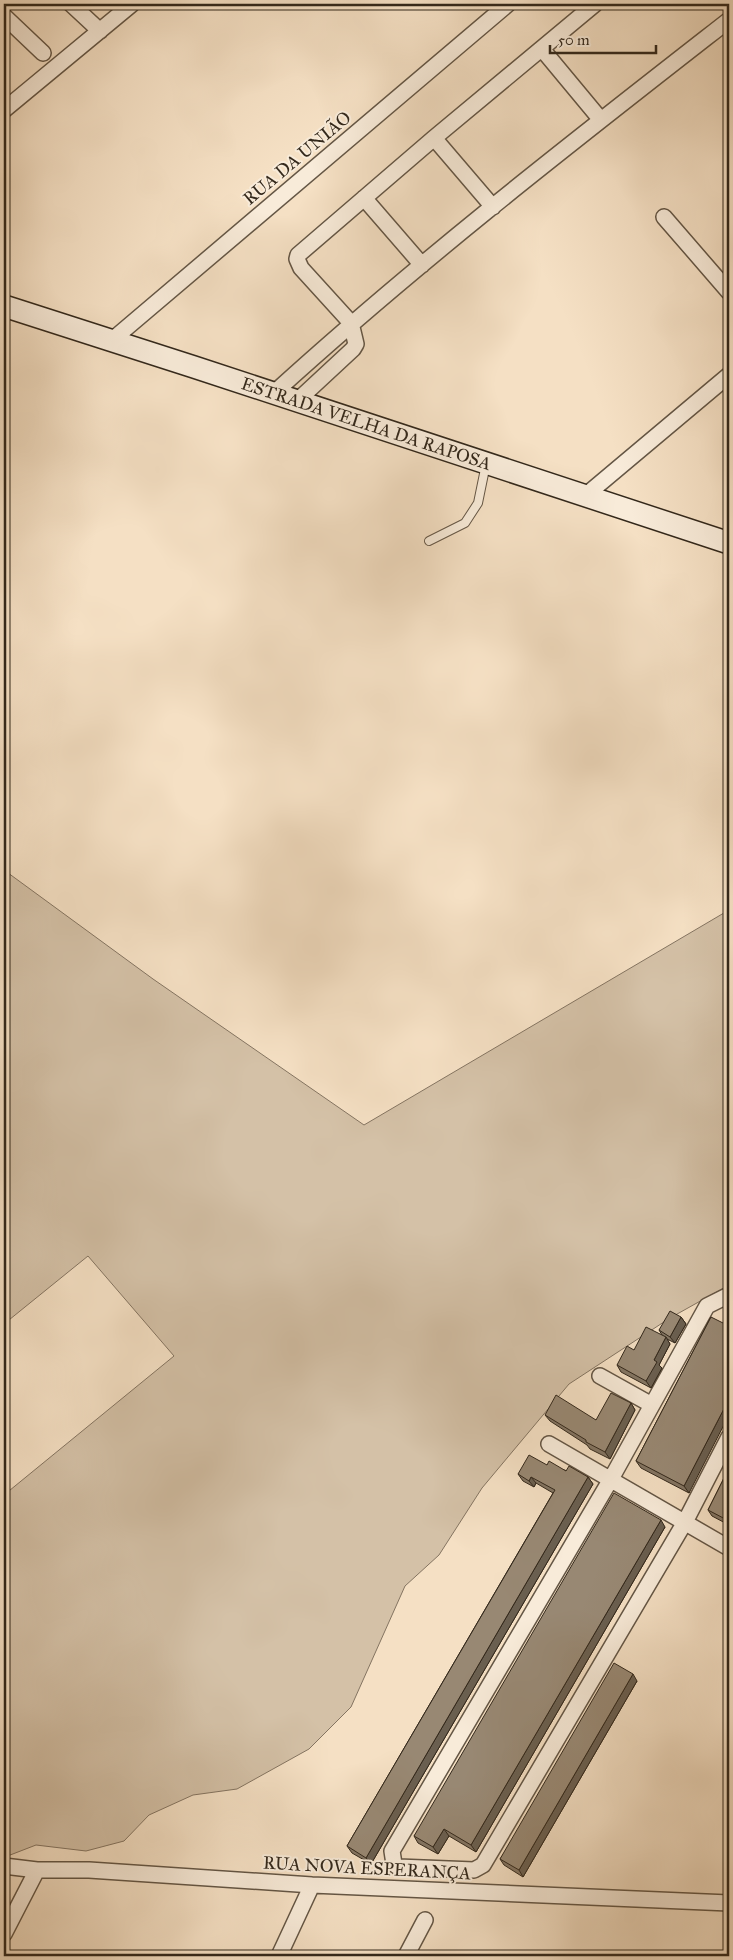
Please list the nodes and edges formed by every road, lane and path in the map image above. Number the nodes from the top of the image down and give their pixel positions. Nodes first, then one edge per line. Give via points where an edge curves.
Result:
1 (71, 4) edge
2 (132, 4) edge
3 (508, 4) edge
4 (595, 4) edge
5 (4, 16) edge
6 (729, 20) edge
7 (100, 31) junction
8 (542, 49) junction
9 (43, 53) dead end
10 (4, 110) edge
11 (601, 120) junction
12 (434, 138) junction
13 (364, 198) junction
14 (493, 207) junction
15 (664, 217) dead end
16 (422, 265) junction
17 (729, 292) edge
18 (4, 306) edge
19 (351, 323) junction
20 (111, 341) junction
21 (729, 374) edge
22 (274, 393) junction
23 (297, 401) junction
24 (486, 464) junction
25 (585, 496) junction
26 (429, 541) dead end
27 (729, 543) edge
28 (729, 1295) edge
29 (600, 1376) dead end
30 (652, 1404) junction
31 (729, 1437) edge
32 (549, 1444) dead end
33 (610, 1479) junction
34 (685, 1522) junction
35 (729, 1548) edge
36 (4, 1866) edge
37 (37, 1870) junction
38 (312, 1885) junction
39 (729, 1904) edge
40 (425, 1920) dead end
41 (4, 1934) edge
42 (279, 1956) edge
43 (406, 1956) edge

1 - 7 street
2 - 7 street
3 - 20 street, RUA DA UNIÃO
4 - 8 street
5 - 9 street
6 - 11 street
7 - 10 street
8 - 11 street
8 - 12 street
11 - 14 street
12 - 13 street
12 - 14 street
13 - 16 street
13 - 19 street via 301,251 297,258 301,268
14 - 16 street
15 - 17 street
16 - 19 street
18 - 20 street, ESTRADA VELHA DA RAPOSA
19 - 22 street
19 - 23 street via 356,339 353,349
20 - 22 street, ESTRADA VELHA DA RAPOSA
21 - 25 street
22 - 23 street, ESTRADA VELHA DA RAPOSA
23 - 24 street, ESTRADA VELHA DA RAPOSA
24 - 25 street, ESTRADA VELHA DA RAPOSA
24 - 26 lane via 478,503 465,523
25 - 27 street, ESTRADA VELHA DA RAPOSA
28 - 30 street via 707,1306
29 - 30 street
30 - 33 street
31 - 34 street
32 - 33 street
33 - 34 street
33 - 34 street via 392,1852 398,1868 474,1870 483,1865
34 - 35 street
36 - 37 street, RUA NOVA ESPERANÇA
37 - 38 street, RUA NOVA ESPERANÇA via 89,1870
37 - 41 street
38 - 39 street, RUA NOVA ESPERANÇA
38 - 42 street
40 - 43 street

